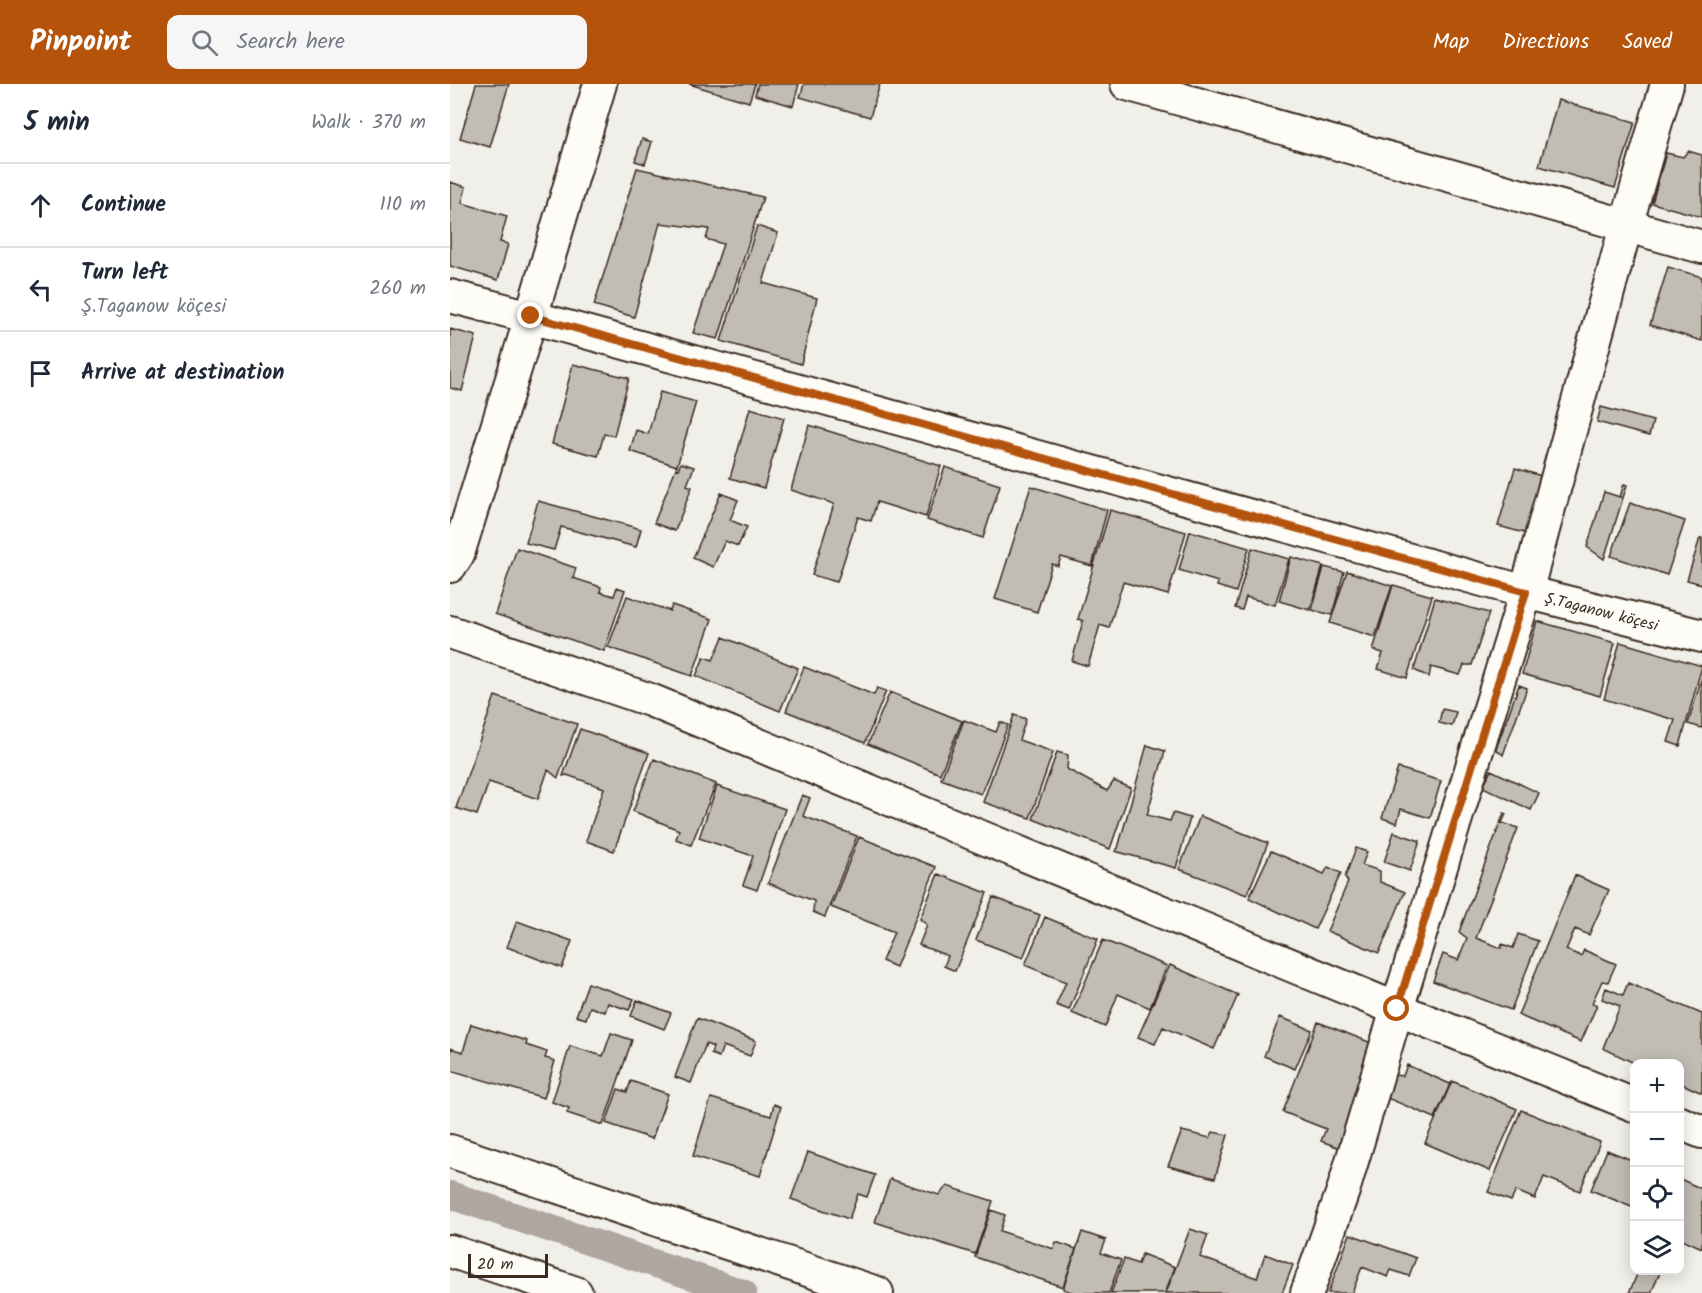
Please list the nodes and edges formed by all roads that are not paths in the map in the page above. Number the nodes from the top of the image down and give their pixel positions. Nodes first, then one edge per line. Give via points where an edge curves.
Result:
1 (600, 84) edge
2 (1127, 84) edge
3 (1667, 84) edge
4 (1626, 226) junction
5 (1702, 247) edge
6 (450, 296) edge
7 (531, 316) junction
8 (450, 566) edge
9 (1526, 592) junction
10 (450, 632) edge
11 (1702, 636) edge
12 (1397, 1009) junction
13 (1630, 1103) edge
14 (1684, 1125) edge
15 (1702, 1132) edge
16 (450, 1151) edge
17 (450, 1251) edge
18 (576, 1293) edge
19 (876, 1293) edge
20 (1307, 1293) edge

1 - 7 street
2 - 4 street
3 - 4 street
4 - 5 street
4 - 9 street
6 - 7 street, Ş.Taganow köçesi
7 - 8 street via 458,554
7 - 9 street, Ş.Taganow köçesi
9 - 11 street, Ş.Taganow köçesi
9 - 12 street
10 - 12 street via 650,700
12 - 13 street
12 - 20 street via 1344,1188
14 - 15 street
16 - 19 street
17 - 18 street

